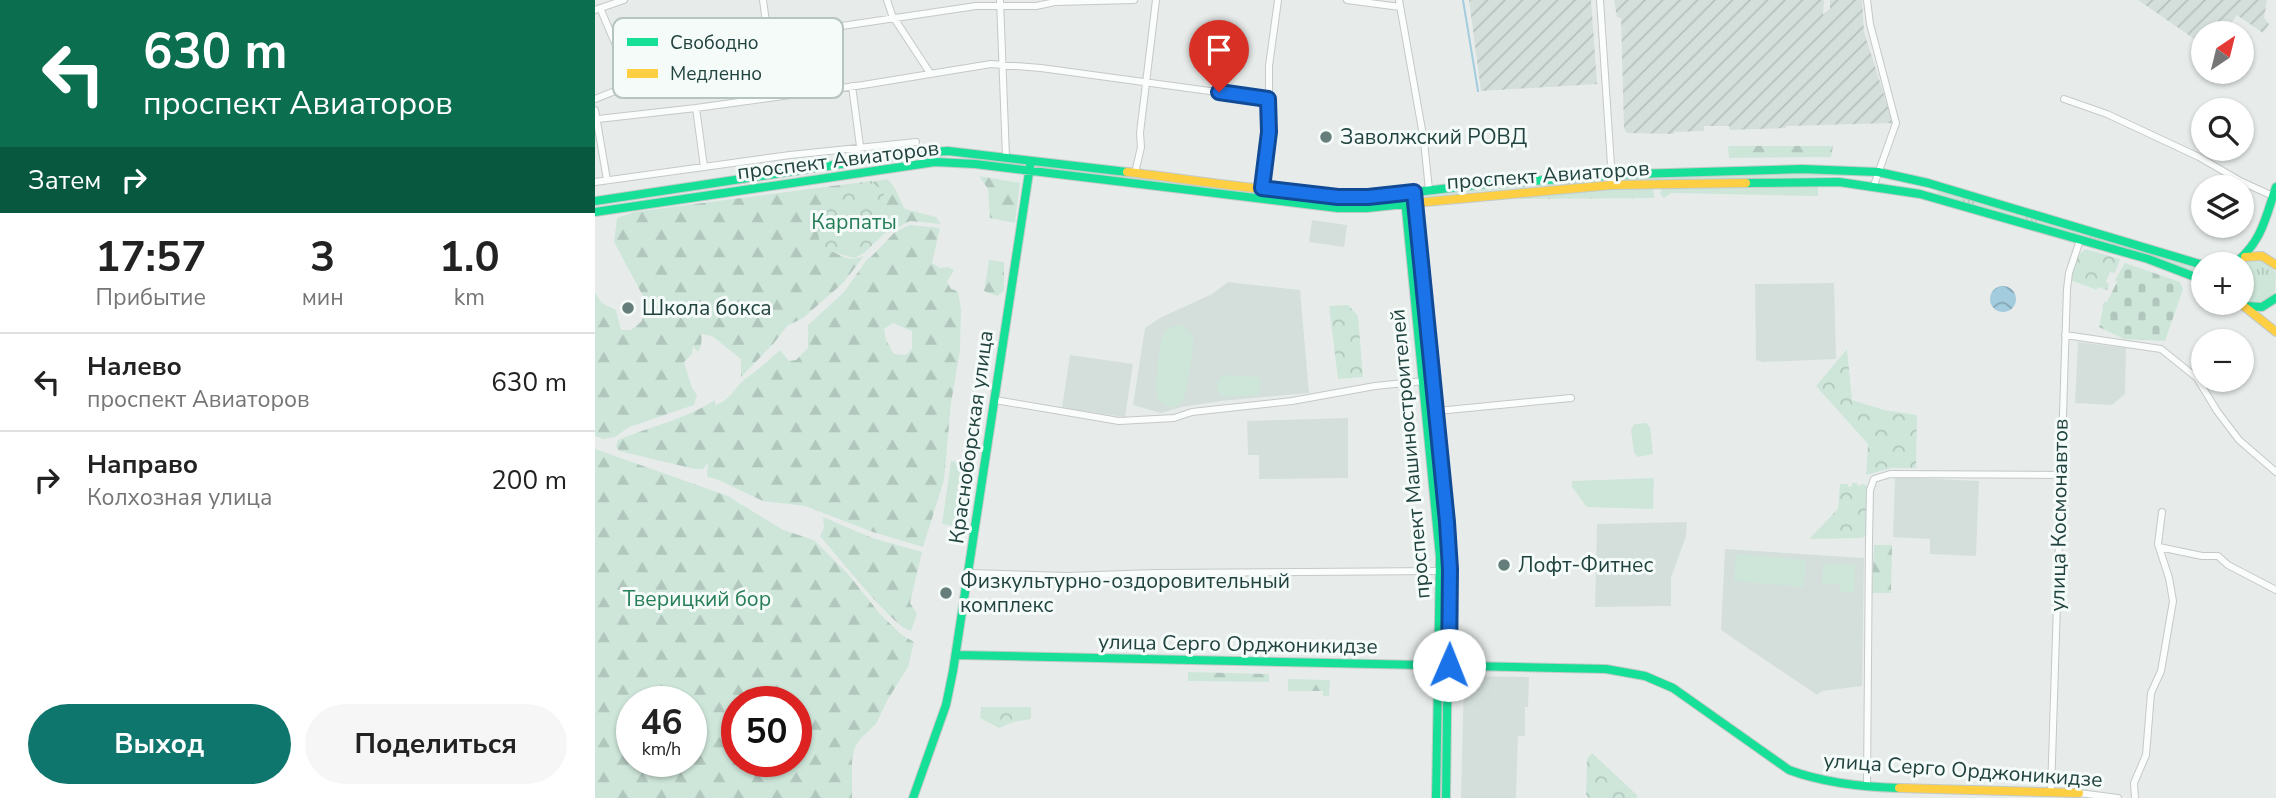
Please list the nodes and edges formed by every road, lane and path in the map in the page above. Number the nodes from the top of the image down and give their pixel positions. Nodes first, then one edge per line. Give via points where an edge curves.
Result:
1 (624, 0) edge
2 (763, 0) edge
3 (887, 0) edge
4 (1134, 0) edge
5 (1156, 0) edge
6 (1278, 0) edge
7 (1347, 0) edge
8 (1600, 0) edge
9 (1867, 0) edge
10 (1001, 3) edge
11 (1399, 4) edge
12 (598, 9) edge
13 (767, 18) edge
14 (894, 19) junction
15 (843, 27) edge
16 (613, 41) edge
17 (1004, 64) junction
18 (930, 73) junction
19 (1146, 83) junction
20 (852, 86) junction
21 (843, 87) edge
22 (613, 92) edge
23 (762, 98) edge
24 (595, 99) edge
25 (1268, 99) junction
26 (2064, 99) dead end
27 (696, 108) junction
28 (595, 110) edge
29 (598, 118) junction
30 (916, 142) dead end
31 (860, 147) junction
32 (976, 153) junction
33 (1006, 157) junction
34 (1030, 160) junction
35 (862, 161) junction
36 (975, 164) junction
37 (704, 167) junction
38 (1029, 170) junction
39 (1878, 172) junction
40 (1135, 173) junction
41 (1611, 174) junction
42 (607, 180) junction
43 (595, 182) edge
44 (1874, 184) junction
45 (1612, 185) junction
46 (1262, 188) junction
47 (1429, 190) junction
48 (1414, 192) junction
49 (2275, 192) edge
50 (1404, 193) junction
51 (595, 201) edge
52 (1415, 203) junction
53 (1405, 204) junction
54 (595, 212) edge
55 (2080, 240) junction
56 (2247, 252) edge
57 (2254, 256) edge
58 (2191, 261) edge
59 (2276, 265) edge
60 (2191, 276) edge
61 (2274, 300) edge
62 (2254, 307) edge
63 (2254, 315) edge
64 (2275, 332) edge
65 (2065, 335) junction
66 (1424, 381) junction
67 (1571, 398) dead end
68 (995, 400) junction
69 (1437, 411) junction
70 (2276, 472) edge
71 (2061, 475) junction
72 (2162, 512) dead end
73 (2159, 547) junction
74 (1440, 571) junction
75 (969, 573) junction
76 (2276, 590) edge
77 (956, 655) junction
78 (1439, 665) junction
79 (1449, 665) junction
80 (1867, 786) junction
81 (1881, 787) junction
82 (2051, 792) junction
83 (2079, 793) joint
84 (2011, 794) edge
85 (913, 798) edge
86 (1436, 798) edge
87 (1446, 798) edge
88 (1880, 798) edge
89 (2117, 798) edge
90 (2135, 798) edge

1 - 12 street
2 - 13 street
3 - 14 street
4 - 10 street via 1036,6
5 - 19 street
6 - 25 street
7 - 11 street
8 - 41 street
9 - 39 street via 1896,123
10 - 14 street
10 - 17 street
11 - 47 street via 1425,141
12 - 16 street
14 - 15 street
14 - 18 street
17 - 18 street
17 - 19 street
17 - 33 street
18 - 20 street
19 - 25 street
19 - 40 street
20 - 21 street
20 - 31 street
22 - 24 street
23 - 27 street
25 - 46 street
26 - 49 street via 2107,114 2242,182
27 - 29 street
27 - 37 street
28 - 29 street
29 - 42 street
30 - 31 street, проспект Авиаторов
31 - 35 street
31 - 37 street, проспект Авиаторов
32 - 33 main road, проспект Авиаторов
32 - 35 main road, проспект Авиаторов via 948,151
32 - 36 street
33 - 34 main road, проспект Авиаторов
34 - 38 main road, Красноборская улица
34 - 40 main road, проспект Авиаторов
35 - 51 main road, проспект Авиаторов
36 - 38 main road, проспект Авиаторов
36 - 54 main road, проспект Авиаторов via 918,164
37 - 42 street, проспект Авиаторов
38 - 53 main road, проспект Авиаторов via 1338,208
38 - 68 main road, Красноборская улица
39 - 41 main road, проспект Авиаторов
39 - 44 street
39 - 58 main road, проспект Авиаторов via 1947,188
40 - 46 main road, проспект Авиаторов
41 - 45 street
41 - 47 main road, проспект Авиаторов
42 - 43 street, проспект Авиаторов
44 - 45 main road, проспект Авиаторов
44 - 55 main road, проспект Авиаторов
45 - 52 main road, проспект Авиаторов
46 - 50 main road, проспект Авиаторов via 1338,197
47 - 48 main road, проспект Авиаторов
48 - 50 main road, проспект Авиаторов
48 - 52 main road, проспект Машиностроителей
49 - 56 main road via 2257,241
50 - 53 main road, проспект Машиностроителей
52 - 53 main road, проспект Авиаторов
52 - 69 main road, проспект Машиностроителей
53 - 66 main road, проспект Машиностроителей
55 - 60 main road, проспект Авиаторов
55 - 65 street, улица Космонавтов via 2068,278
57 - 59 main road via 2269,258
61 - 62 main road
61 - 64 main road via 2267,317
63 - 64 main road
65 - 70 street via 2161,349 2197,378 2239,440
65 - 71 street, улица Космонавтов
66 - 68 street via 1174,418 1119,421
66 - 74 main road, проспект Машиностроителей
67 - 69 street
68 - 75 main road, Красноборская улица
69 - 79 main road, проспект Машиностроителей via 1449,549
71 - 80 street via 1890,474 1874,479 1870,490
71 - 82 street, улица Космонавтов
72 - 73 street
73 - 76 street via 2218,556
73 - 90 street via 2173,601 2161,671 2151,693 2146,755 2134,783
74 - 75 street
74 - 78 main road, проспект Машиностроителей
75 - 77 main road, Красноборская улица
77 - 78 main road, улица Серго Орджоникидзе
77 - 85 main road, Красноборская улица via 946,705
78 - 79 main road, улица Серго Орджоникидзе
78 - 86 main road, проспект Машиностроителей
79 - 80 main road, улица Серго Орджоникидзе via 1584,668 1645,676 1684,694 1782,766 1822,781
79 - 87 main road, проспект Машиностроителей
80 - 81 main road, улица Серго Орджоникидзе
81 - 84 main road, улица Серго Орджоникидзе
81 - 88 street
82 - 83 main road, улица Серго Орджоникидзе
82 - 84 main road, улица Серго Орджоникидзе
83 - 89 street, улица Серго Орджоникидзе

